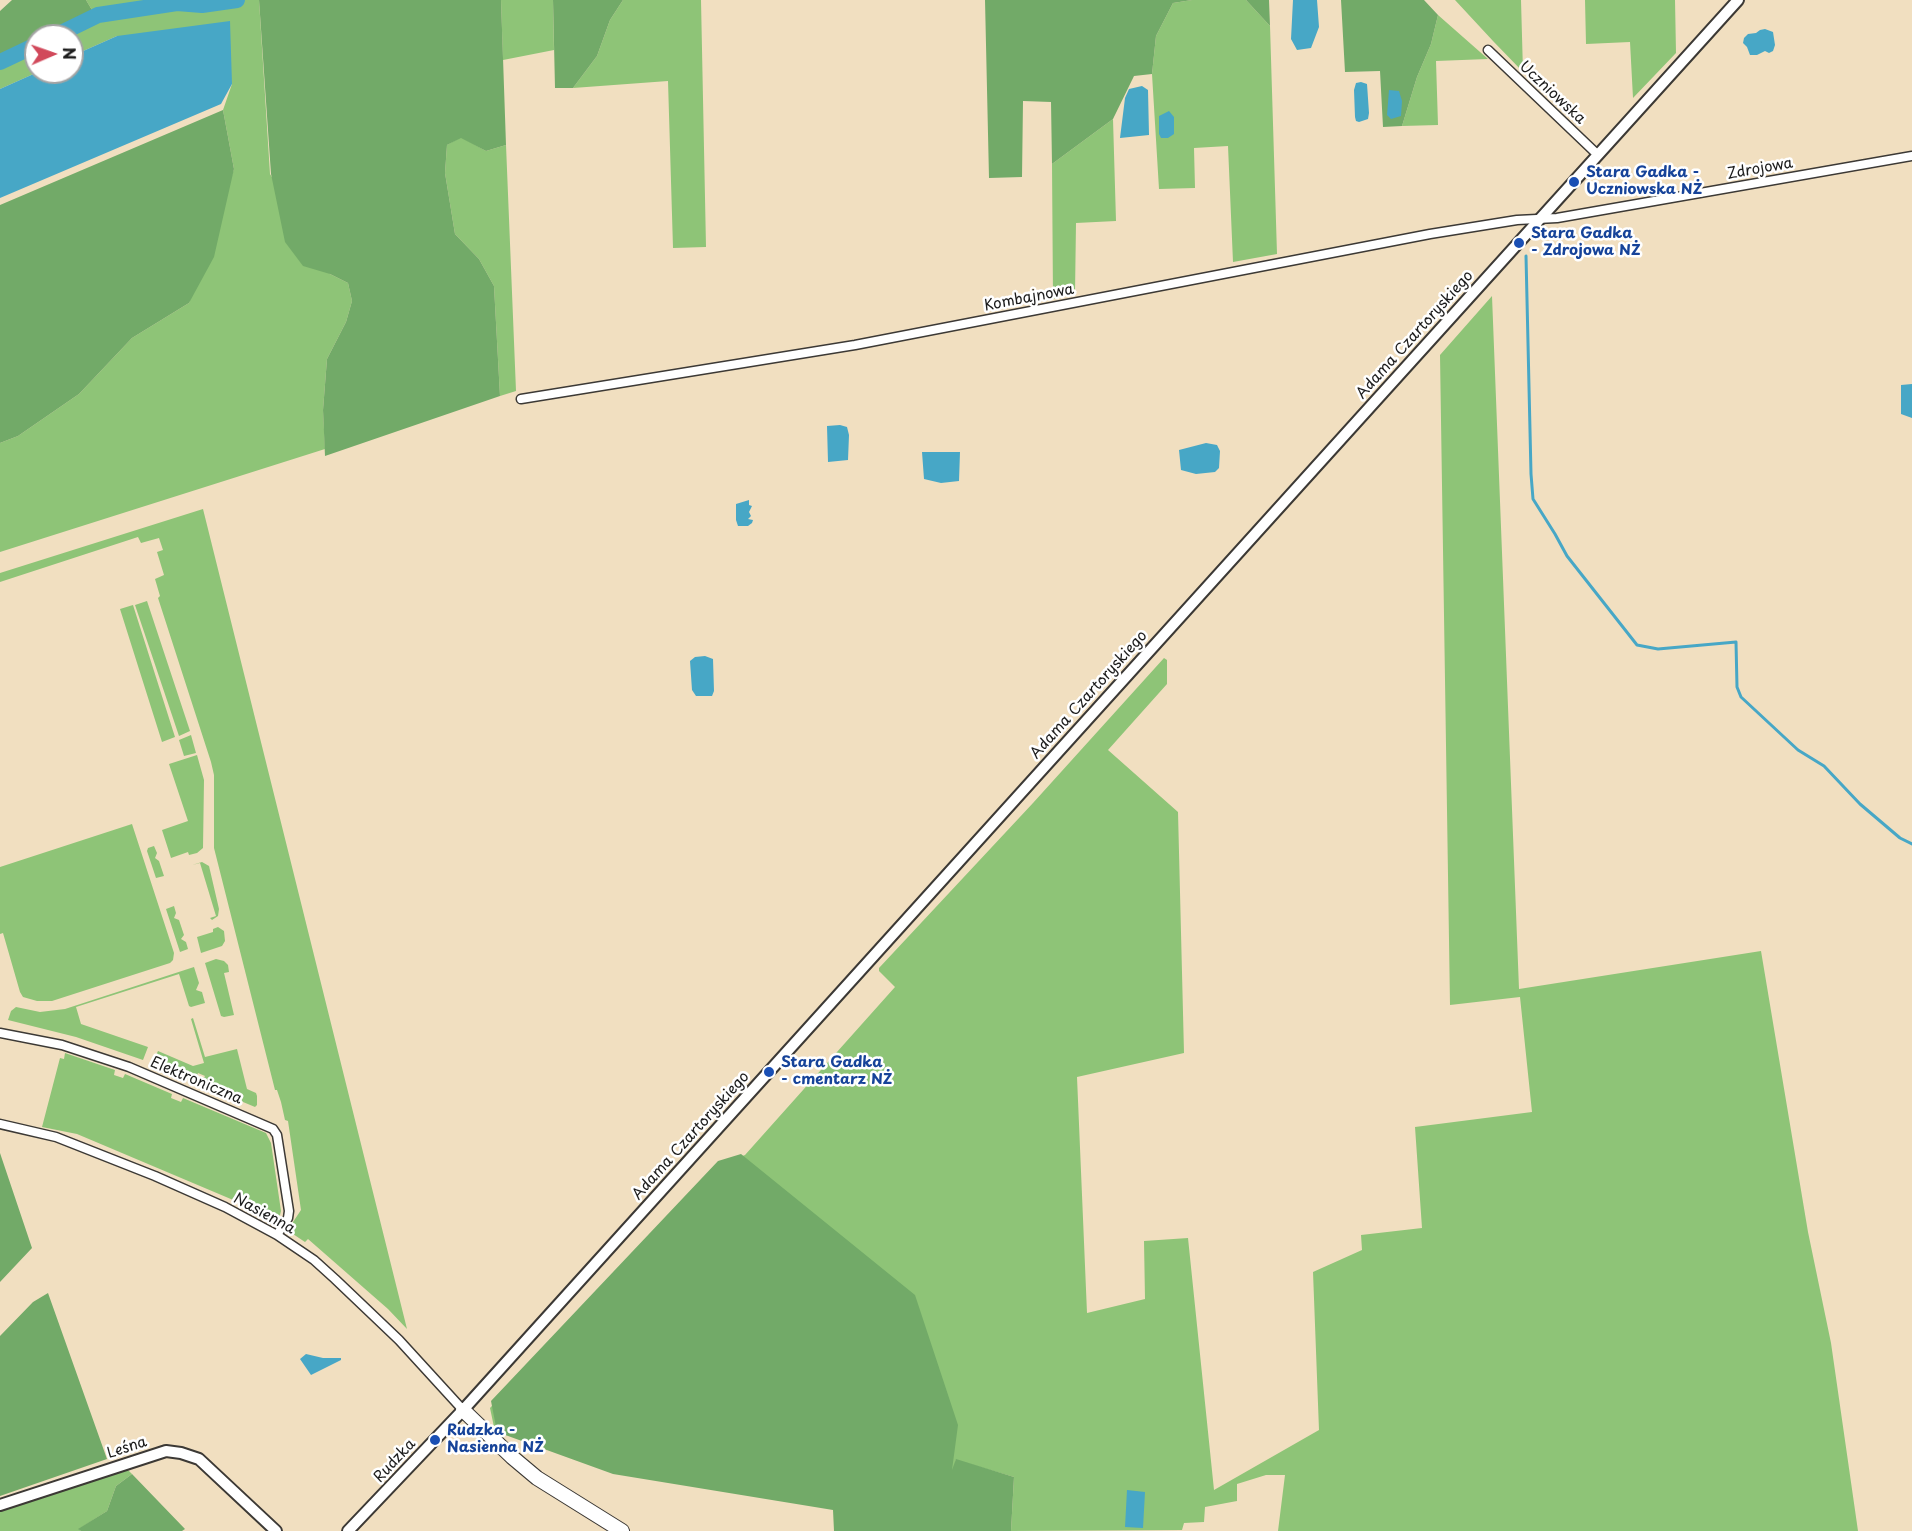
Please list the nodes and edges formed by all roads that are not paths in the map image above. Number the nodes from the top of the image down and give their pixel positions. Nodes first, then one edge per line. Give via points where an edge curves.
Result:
1 (1737, 0) edge
2 (1488, 50) dead end
3 (1598, 155) junction
4 (1912, 156) edge
5 (1541, 218) junction
6 (521, 399) dead end
7 (0, 1033) edge
8 (0, 1124) edge
9 (277, 1235) junction
10 (463, 1410) junction
11 (0, 1505) edge
12 (276, 1531) edge
13 (348, 1531) edge
14 (622, 1531) edge

1 - 3 street, Adama Czartoryskiego
2 - 3 street, Uczniowska
3 - 5 street, Adama Czartoryskiego
4 - 5 street, Zdrojowa
5 - 6 street, Kombajnowa via 1418,236 855,345
5 - 10 street, Adama Czartoryskiego
7 - 9 street, Elektroniczna via 62,1046 119,1064 273,1129 278,1135 289,1211
8 - 9 street, Nasienna via 56,1137 155,1176
9 - 10 street, Nasienna via 335,1279 399,1340
10 - 13 street, Rudzka
10 - 14 main road via 537,1478
11 - 12 street, Leśna via 166,1451 199,1459

